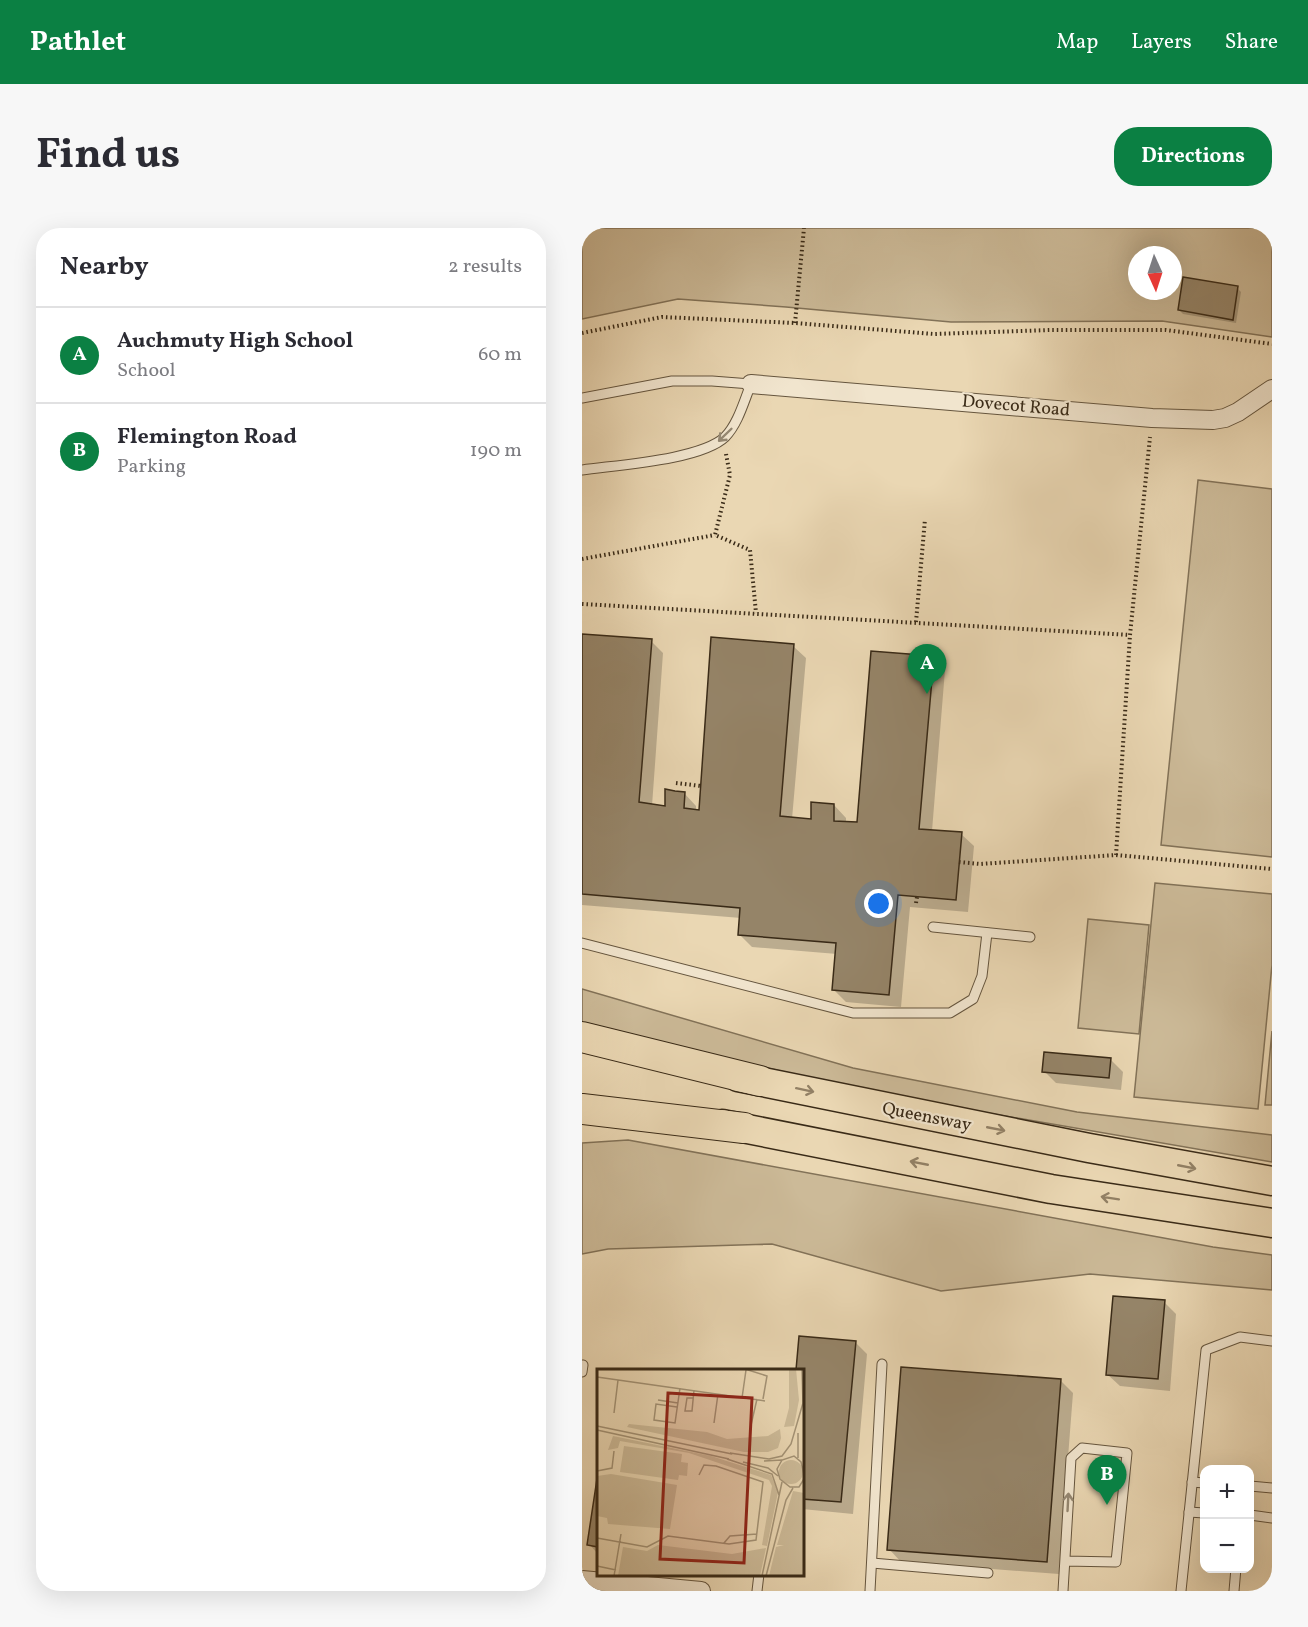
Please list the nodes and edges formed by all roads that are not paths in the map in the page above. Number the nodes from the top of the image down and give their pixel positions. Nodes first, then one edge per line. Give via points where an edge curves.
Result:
1 (752, 384) junction
2 (1272, 389) edge
3 (582, 398) edge
4 (582, 470) edge
5 (933, 927) dead end
6 (987, 933) junction
7 (1030, 937) dead end
8 (582, 943) edge
9 (582, 1037) edge
10 (582, 1051) edge
11 (760, 1081) junction
12 (582, 1098) edge
13 (582, 1109) edge
14 (744, 1128) junction
15 (1272, 1181) edge
16 (1272, 1223) edge
17 (1272, 1341) edge
18 (882, 1364) dead end
19 (1192, 1482) junction
20 (1200, 1483) edge
21 (1254, 1486) edge
22 (1272, 1488) edge
23 (1189, 1512) junction
24 (1200, 1513) edge
25 (1254, 1516) edge
26 (1272, 1518) edge
27 (1065, 1561) junction
28 (872, 1563) junction
29 (988, 1573) dead end
30 (1236, 1573) edge
31 (759, 1576) edge
32 (582, 1580) edge
33 (662, 1589) edge
34 (701, 1591) edge
35 (757, 1591) edge
36 (870, 1591) edge
37 (1063, 1591) edge
38 (1181, 1591) edge
39 (1234, 1591) edge

1 - 2 street, Dovecot Road via 1213,420 1238,412
1 - 3 lane via 672,381
1 -> 4 lane via 732,428 724,438 703,450
5 - 6 lane
6 - 7 lane
6 - 8 lane via 982,976 973,999 950,1013 852,1013
9 - 11 highway
10 - 11 main road, Queensway
11 -> 15 main road, Queensway via 1077,1146
12 - 14 main road
13 - 14 highway
16 -> 14 main road via 1051,1189
17 - 19 lane via 1240,1337 1206,1350
18 - 28 lane
19 - 20 lane
19 - 23 lane
21 - 22 lane
23 - 24 lane
23 - 38 lane
25 - 26 lane
27 -> 27 lane via 1071,1458 1082,1448 1127,1453 1116,1562
27 - 37 lane
28 - 29 lane
28 - 36 lane
30 - 39 lane
31 - 35 lane
32 - 33 street
33 - 34 street

